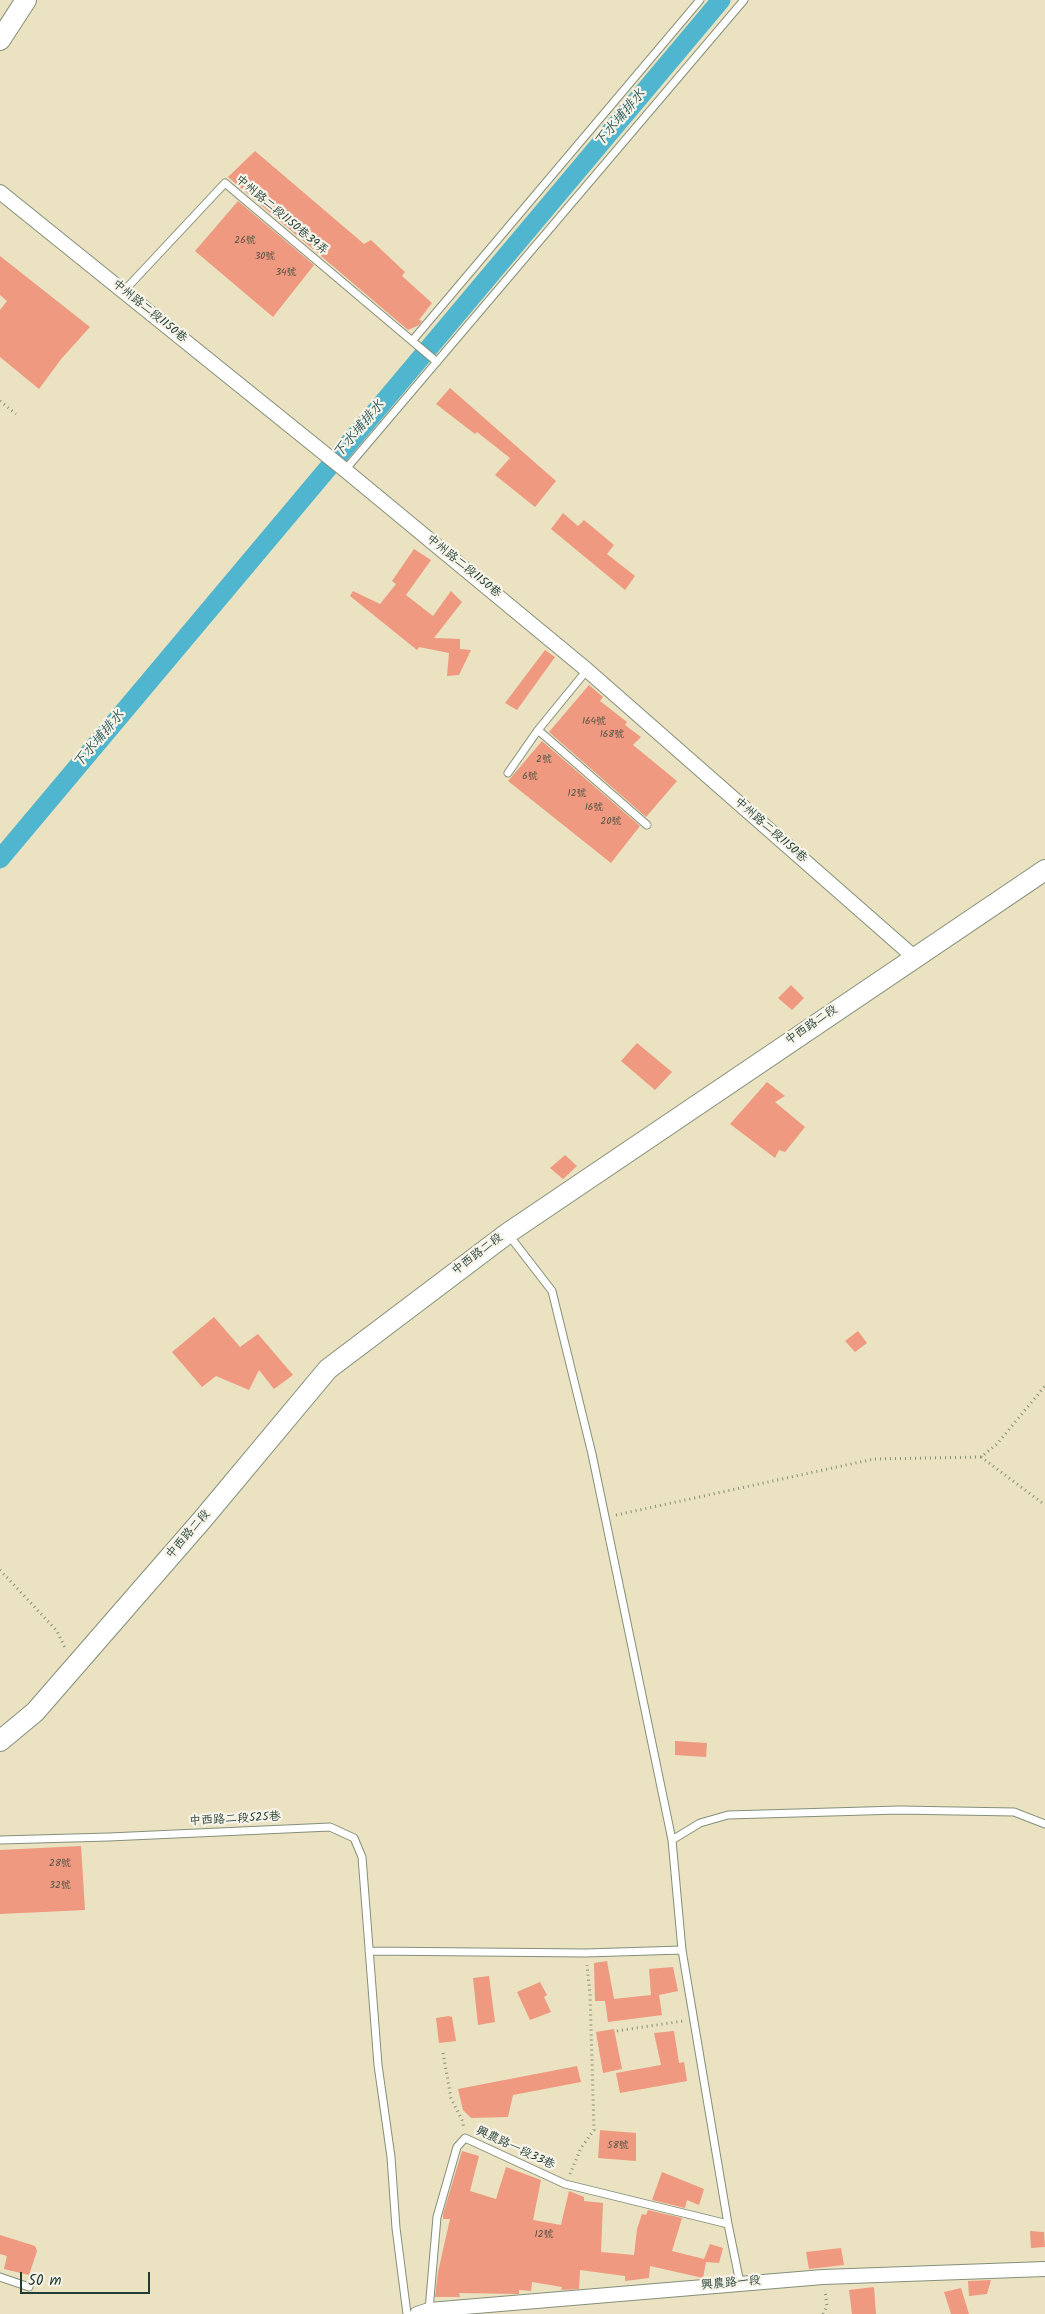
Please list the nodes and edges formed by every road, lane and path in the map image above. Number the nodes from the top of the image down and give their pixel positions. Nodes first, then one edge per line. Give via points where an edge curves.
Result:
1 (26, 0) edge
2 (700, 0) edge
3 (744, 0) edge
4 (0, 40) edge
5 (0, 192) edge
6 (123, 292) junction
7 (412, 341) junction
8 (437, 362) junction
9 (0, 401) edge
10 (16, 414) dead end
11 (345, 470) junction
12 (588, 670) junction
13 (538, 730) junction
14 (508, 774) dead end
15 (648, 825) dead end
16 (1045, 870) edge
17 (914, 957) junction
18 (508, 1233) junction
19 (1045, 1386) edge
20 (981, 1457) junction
21 (1045, 1505) edge
22 (606, 1518) junction
23 (0, 1570) edge
24 (75, 1667) junction
25 (0, 1741) edge
26 (1045, 1824) edge
27 (0, 1840) edge
28 (672, 1840) junction
29 (682, 1950) junction
30 (369, 1951) junction
31 (586, 1953) junction
32 (694, 2019) junction
33 (617, 2031) dead end
34 (443, 2053) dead end
35 (465, 2138) junction
36 (565, 2184) junction
37 (728, 2224) junction
38 (1045, 2269) edge
39 (0, 2277) edge
40 (823, 2277) junction
41 (740, 2283) junction
42 (29, 2287) dead end
43 (423, 2312) edge
44 (407, 2314) edge
45 (823, 2314) edge

1 - 4 street
2 - 7 lane
3 - 8 lane
5 - 6 street, 中州路二段1150巷
6 - 7 lane, 中州路二段1150巷39弄 via 224,183
6 - 11 street, 中州路二段1150巷
7 - 8 lane, 中州路二段1150巷39弄
8 - 11 lane
9 - 10 path
11 - 12 street, 中州路二段1150巷
12 - 13 lane
12 - 17 street, 中州路二段1150巷
13 - 14 lane
13 - 15 lane
16 - 17 street, 中西路二段
17 - 18 street, 中西路二段
18 - 22 lane via 552,1291
18 - 24 street, 中西路二段 via 328,1369
19 - 20 path
20 - 21 path
20 - 22 path via 874,1459
22 - 28 lane
23 - 24 path via 57,1631
24 - 25 street, 中西路二段 via 35,1712
26 - 28 lane via 1014,1812 899,1810 728,1815 700,1823
27 - 30 lane, 中西路二段525巷 via 330,1827 354,1838 362,1857
28 - 29 lane
29 - 31 lane
29 - 32 lane
30 - 31 lane
30 - 44 lane, 中西路二段525巷 via 378,2065
31 - 36 path via 594,2130 581,2148
32 - 33 path
32 - 37 lane
34 - 35 path via 451,2098 462,2120
35 - 36 lane, 興農路一段33巷
35 - 43 lane, 興農路一段33巷 via 457,2147 437,2217
36 - 37 lane, 興農路一段33巷
37 - 41 lane
38 - 40 street, 興農路一段
39 - 42 lane
40 - 41 street, 興農路一段
40 - 45 path via 827,2306
41 - 43 street, 興農路一段

